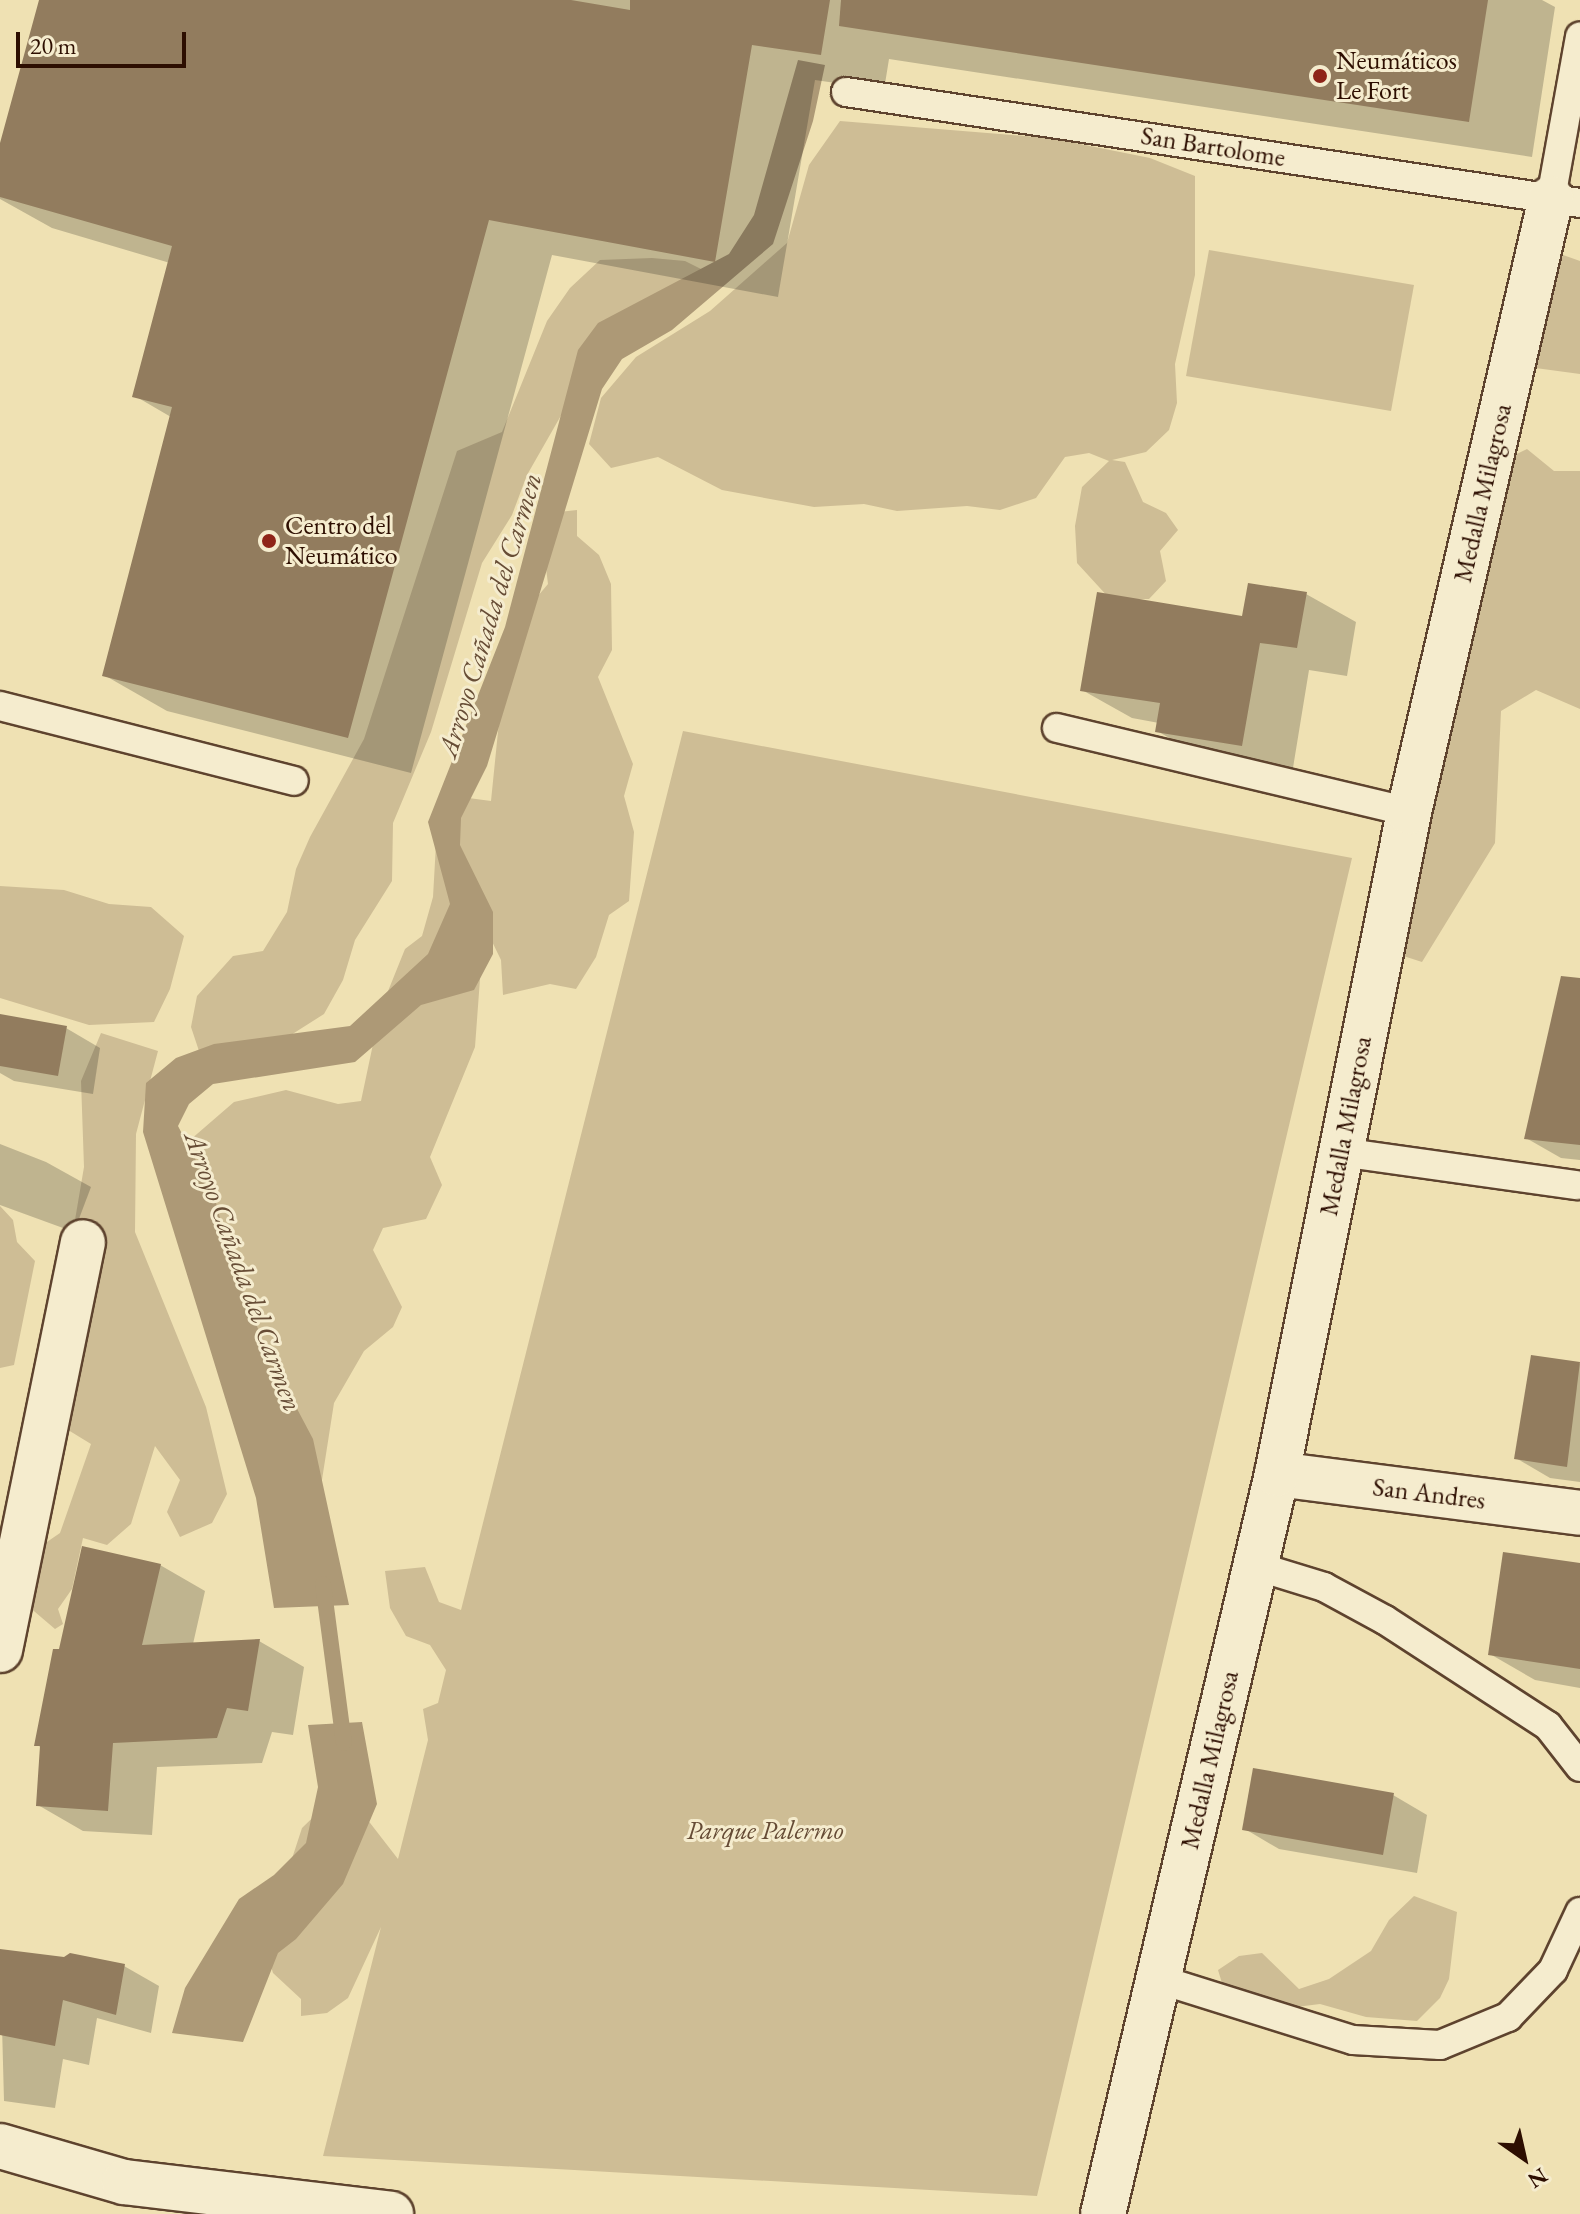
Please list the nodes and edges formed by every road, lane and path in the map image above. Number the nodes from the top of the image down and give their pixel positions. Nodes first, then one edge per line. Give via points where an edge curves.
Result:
1 (1580, 37) edge
2 (846, 92) dead end
3 (1565, 200) edge
4 (0, 706) edge
5 (1057, 728) dead end
6 (294, 781) dead end
7 (1409, 812) junction
8 (1341, 1152) junction
9 (1577, 1185) dead end
10 (83, 1242) dead end
11 (1277, 1474) junction
12 (1580, 1513) edge
13 (1256, 1566) junction
14 (0, 1650) edge
15 (1580, 1767) edge
16 (1580, 1912) edge
17 (1158, 1979) junction
18 (0, 2146) edge
19 (391, 2214) edge
20 (1103, 2214) edge

1 - 3 lane, Medalla Milagrosa
2 - 3 lane, San Bartolome
3 - 7 street, Medalla Milagrosa
4 - 6 lane
5 - 7 lane
7 - 8 street, Medalla Milagrosa
8 - 9 lane
8 - 11 street, Medalla Milagrosa
10 - 14 street
11 - 12 street, San Andres
11 - 13 street, Medalla Milagrosa
13 - 15 lane via 1324,1587 1385,1620 1548,1726
13 - 17 street, Medalla Milagrosa
16 - 17 lane via 1553,1970 1508,2017 1440,2045 1353,2040
17 - 20 street, Medalla Milagrosa
18 - 19 street via 124,2182

